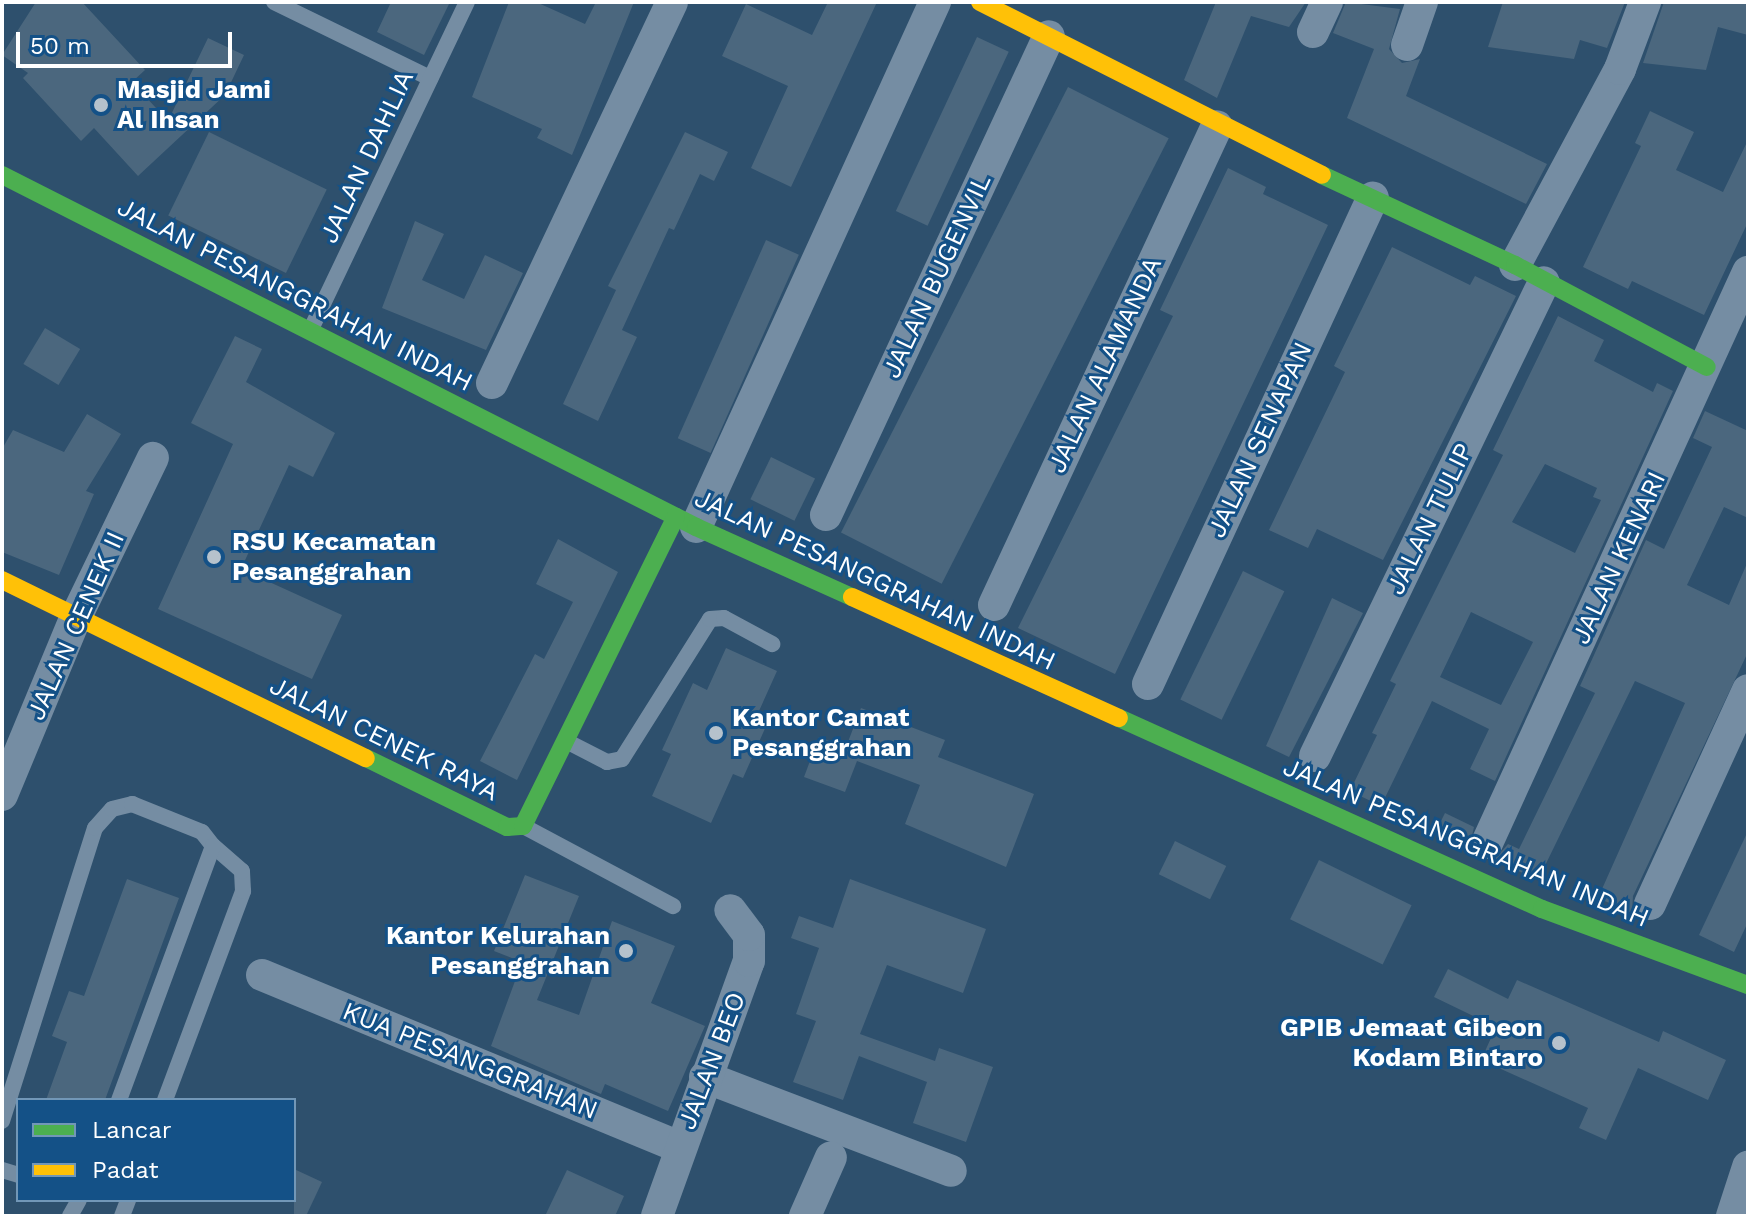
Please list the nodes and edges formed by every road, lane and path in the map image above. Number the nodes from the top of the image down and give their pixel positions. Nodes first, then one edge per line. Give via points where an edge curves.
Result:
1 (274, 2) edge
2 (467, 2) edge
3 (672, 2) edge
4 (935, 2) edge
5 (980, 2) edge
6 (1327, 2) edge
7 (1422, 2) edge
8 (1645, 2) edge
9 (1313, 32) dead end
10 (1049, 36) junction
11 (1407, 45) dead end
12 (430, 78) junction
13 (1217, 126) junction
14 (2, 175) edge
15 (1373, 197) junction
16 (1515, 265) junction
17 (1748, 272) edge
18 (1544, 282) junction
19 (310, 332) junction
20 (1707, 367) junction
21 (492, 383) dead end
22 (153, 458) dead end
23 (826, 515) dead end
24 (686, 522) junction
25 (2, 580) edge
26 (994, 605) dead end
27 (75, 619) junction
28 (772, 644) dead end
29 (1148, 684) dead end
30 (1748, 690) edge
31 (566, 741) junction
32 (1315, 756) dead end
33 (2, 795) edge
34 (523, 826) junction
35 (1487, 843) dead end
36 (213, 846) junction
37 (1650, 904) dead end
38 (673, 906) dead end
39 (730, 910) dead end
40 (262, 975) dead end
41 (1748, 985) edge
42 (705, 1077) junction
43 (120, 1098) edge
44 (166, 1098) edge
45 (2, 1121) edge
46 (679, 1147) junction
47 (831, 1157) dead end
48 (1748, 1167) edge
49 (951, 1171) dead end
50 (657, 1216) edge
51 (805, 1216) edge
52 (1732, 1216) edge

1 - 12 lane
2 - 12 lane, JALAN DAHLIA
3 - 21 street
4 - 24 street
5 - 10 street
6 - 9 street
7 - 11 street
8 - 16 street via 1620,69
10 - 13 street
10 - 23 street, JALAN BUGENVIL
12 - 19 lane, JALAN DAHLIA
13 - 15 street
13 - 26 street, JALAN ALAMANDA
14 - 19 street, JALAN PESANGGRAHAN INDAH
15 - 16 street
15 - 29 street, JALAN SENAPAN
16 - 18 street
17 - 20 street, JALAN KENARI
18 - 20 street
18 - 32 street, JALAN TULIP
19 - 24 street, JALAN PESANGGRAHAN INDAH
20 - 35 street, JALAN KENARI
22 - 27 street, JALAN CENEK II
24 - 31 street, JALAN CENEK RAYA
24 - 41 street, JALAN PESANGGRAHAN INDAH via 1528,903
25 - 27 street, JALAN CENEK RAYA
27 - 33 street, JALAN CENEK II
27 - 34 street, JALAN CENEK RAYA via 507,827
28 - 31 lane via 724,618 710,619 622,759 607,762
30 - 37 street
31 - 34 street, JALAN CENEK RAYA
34 - 38 lane
36 - 43 lane
36 - 44 lane via 242,871 243,891
36 - 45 lane via 202,832 132,804 112,809 95,828
39 - 42 street, JALAN BEO via 752,947
40 - 46 street, KUA PESANGGRAHAN
42 - 46 street, JALAN BEO
42 - 49 street
46 - 50 street, JALAN BEO
47 - 51 street
48 - 52 street

